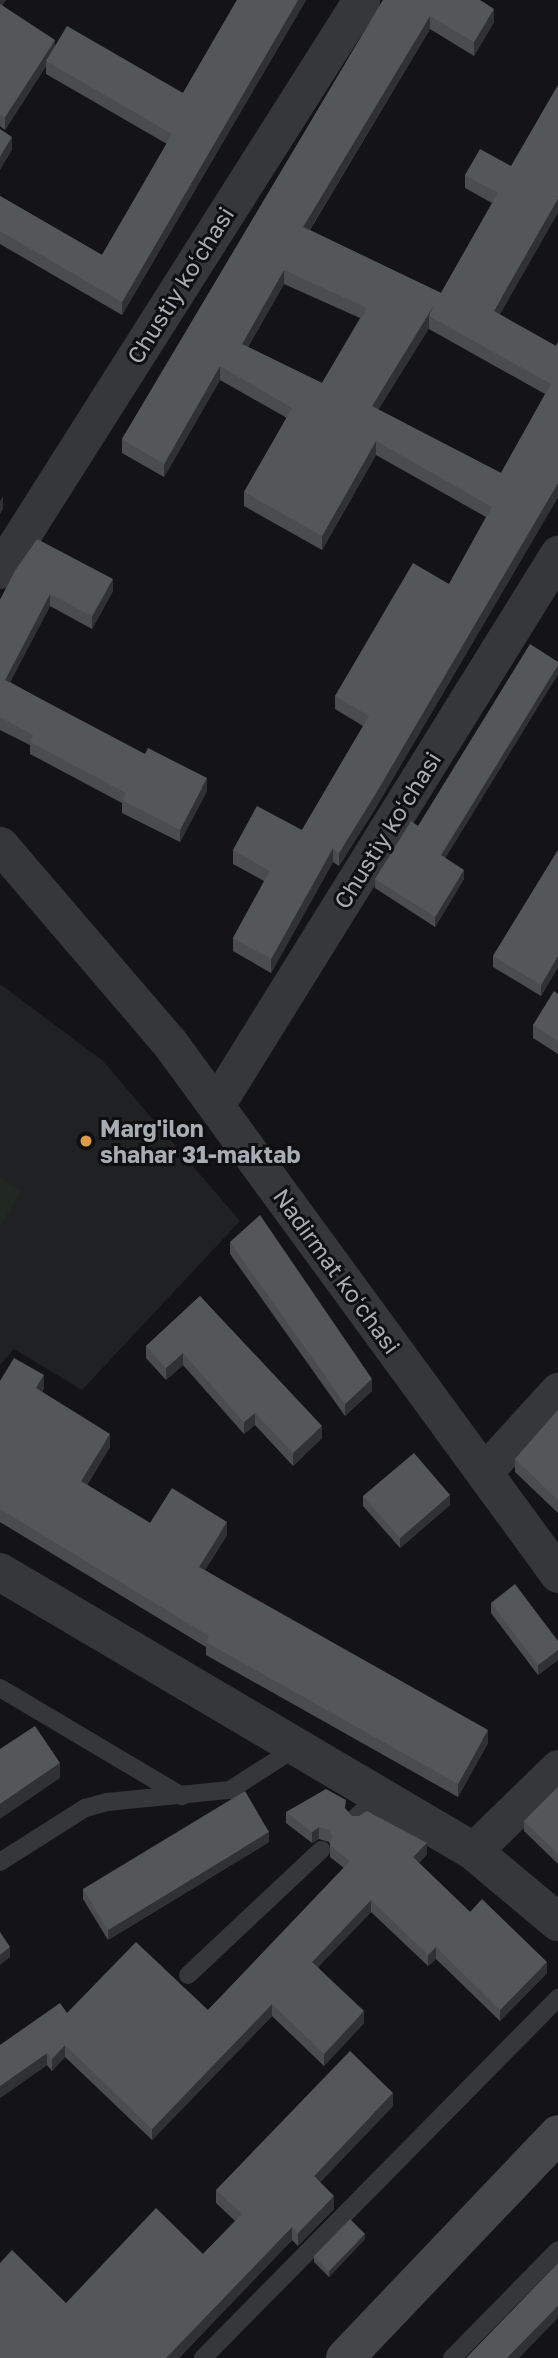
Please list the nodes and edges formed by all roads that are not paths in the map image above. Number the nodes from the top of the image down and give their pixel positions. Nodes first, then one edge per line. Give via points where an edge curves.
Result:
1 (361, 0) edge
2 (558, 554) edge
3 (0, 570) edge
4 (0, 845) edge
5 (216, 1105) junction
6 (558, 1391) edge
7 (484, 1472) junction
8 (558, 1574) edge
9 (7, 1581) edge
10 (0, 1688) edge
11 (297, 1747) junction
12 (558, 1768) edge
13 (182, 1796) junction
14 (321, 1850) dead end
15 (473, 1851) junction
16 (0, 1862) edge
17 (558, 1922) edge
18 (188, 1975) dead end
19 (558, 1998) edge
20 (558, 2134) edge
21 (558, 2250) edge
22 (203, 2358) edge
23 (345, 2358) edge
24 (452, 2358) edge

1 - 3 street, Chustiy koʻchasi
2 - 5 street, Chustiy koʻchasi
4 - 5 street, Nadirmat koʻchasi via 169,1042
5 - 7 street, Nadirmat koʻchasi
6 - 7 street
7 - 8 street, Nadirmat koʻchasi
9 - 11 street
10 - 13 lane
11 - 13 lane via 230,1790
11 - 15 street via 368,1806
12 - 15 street
13 - 16 lane via 107,1801 85,1808
14 - 18 lane
15 - 17 street
19 - 22 lane
20 - 23 main road
21 - 24 lane

